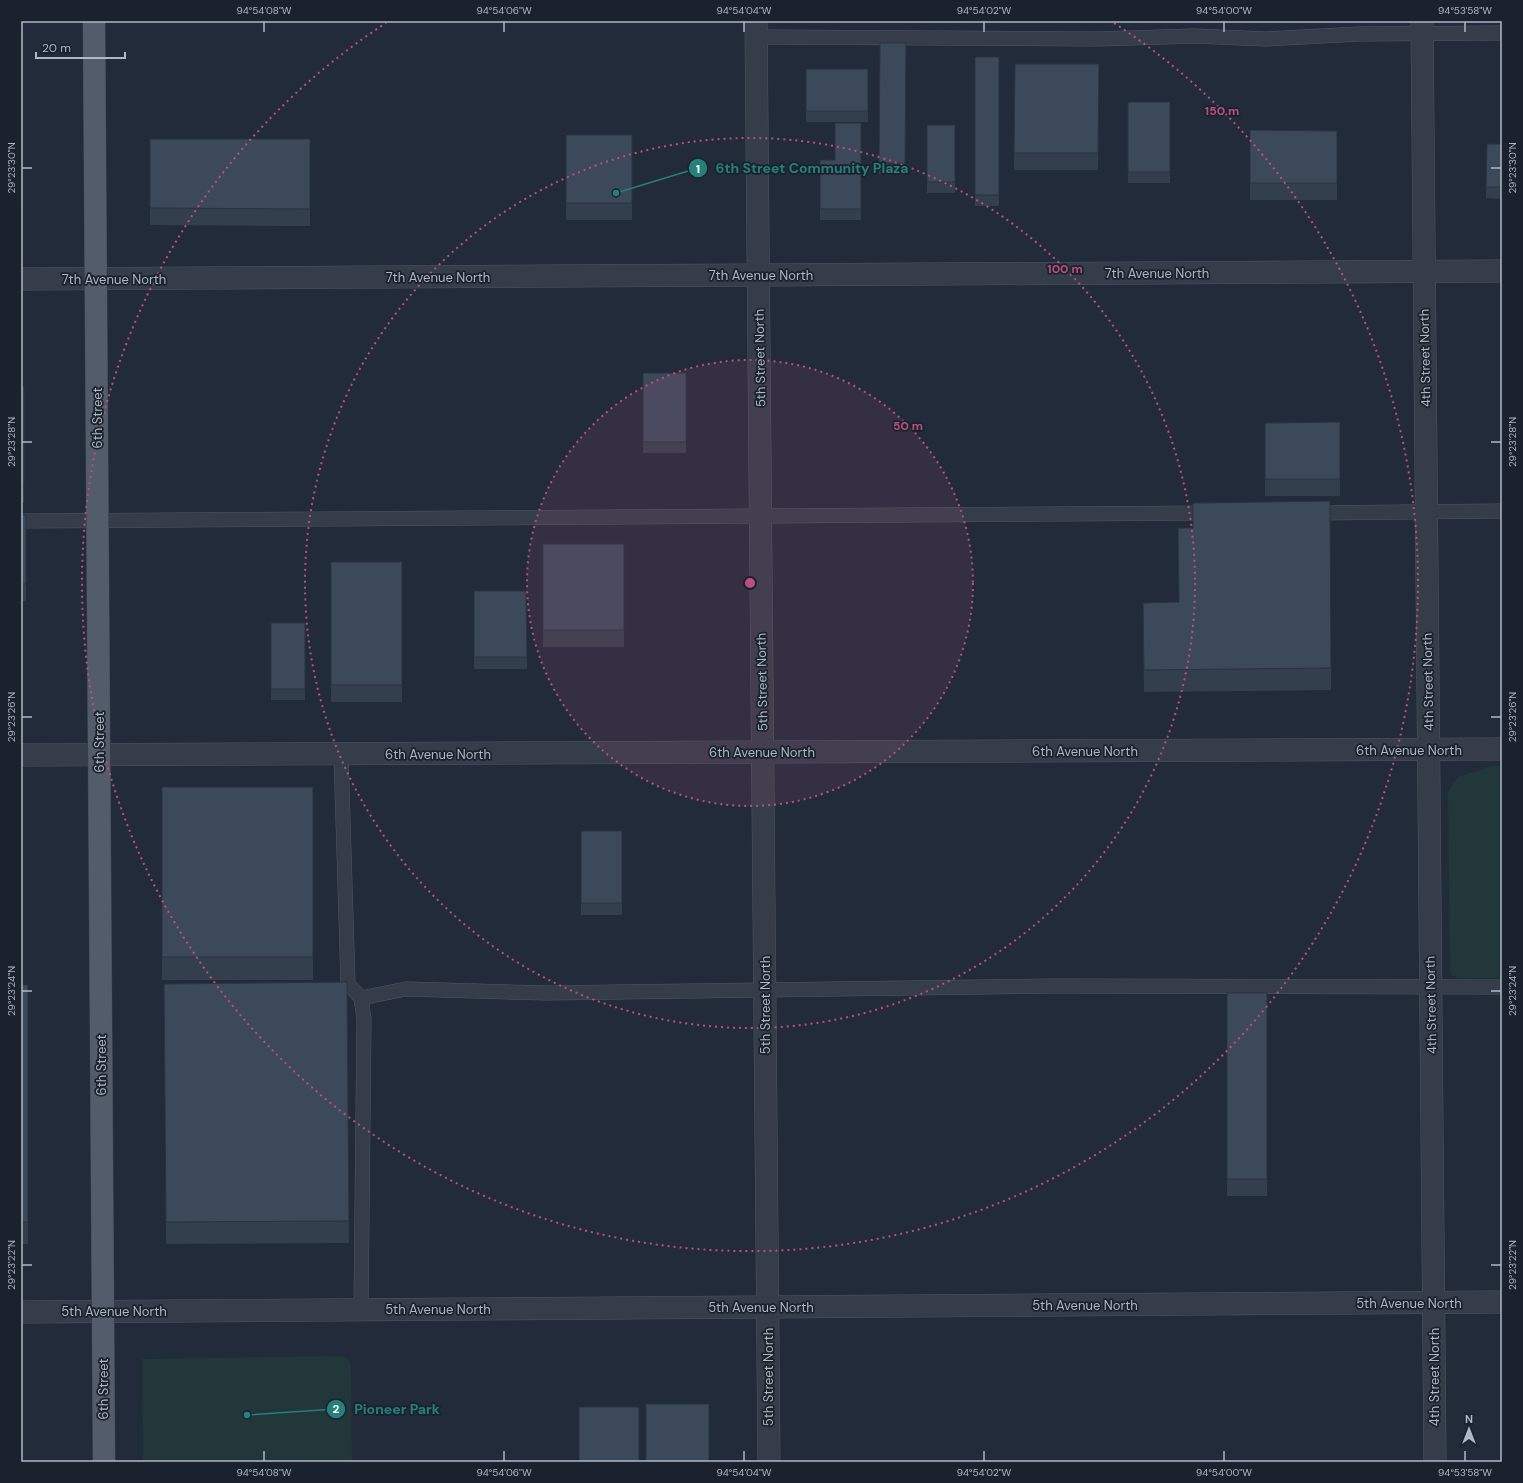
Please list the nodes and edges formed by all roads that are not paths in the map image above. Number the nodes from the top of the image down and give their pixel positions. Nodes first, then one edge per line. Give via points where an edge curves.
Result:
1 (94, 21) edge
2 (1422, 27) edge
3 (757, 29) edge
4 (1502, 33) edge
5 (1502, 271) edge
6 (1424, 272) junction
7 (759, 275) junction
8 (21, 279) edge
9 (96, 279) junction
10 (1426, 512) junction
11 (1502, 512) edge
12 (1228, 513) edge
13 (1300, 513) edge
14 (761, 516) junction
15 (21, 521) edge
16 (98, 521) junction
17 (1429, 749) junction
18 (1502, 749) edge
19 (763, 752) junction
20 (341, 754) junction
21 (21, 755) edge
22 (99, 755) junction
23 (1502, 987) edge
24 (1431, 988) junction
25 (765, 989) junction
26 (361, 998) junction
27 (1434, 1302) junction
28 (1502, 1302) edge
29 (768, 1307) junction
30 (361, 1309) junction
31 (103, 1311) junction
32 (21, 1312) edge
33 (104, 1462) edge
34 (769, 1462) edge
35 (1435, 1462) edge

1 - 9 main road, 6th Street
2 - 3 lane via 1266,39 1194,36 1098,39
2 - 4 lane
2 - 6 street, 4th Street North
3 - 7 street, 5th Street North
5 - 6 street, 7th Avenue North
6 - 7 street, 7th Avenue North
6 - 10 street, 4th Street North
7 - 9 street, 7th Avenue North
7 - 14 street, 5th Street North
8 - 9 street, 7th Avenue North
9 - 16 main road, 6th Street
10 - 11 lane
10 - 13 lane
10 - 17 street, 4th Street North
12 - 14 lane
14 - 16 lane
14 - 19 street, 5th Street North
15 - 16 lane
16 - 22 main road, 6th Street
17 - 18 street, 6th Avenue North
17 - 19 street, 6th Avenue North
17 - 24 street, 4th Street North
19 - 20 street, 6th Avenue North
19 - 25 street, 5th Street North
20 - 22 street, 6th Avenue North
20 - 26 lane via 348,984
21 - 22 street, 6th Avenue North
22 - 31 main road, 6th Street
23 - 24 lane
24 - 25 lane via 1053,986
24 - 27 street, 4th Street North
25 - 26 lane via 546,993 406,989
25 - 29 street, 5th Street North
26 - 30 lane via 364,1018
27 - 28 street, 5th Avenue North
27 - 29 street, 5th Avenue North
27 - 35 street, 4th Street North
29 - 30 street, 5th Avenue North
29 - 34 street, 5th Street North
30 - 31 street, 5th Avenue North
31 - 32 street, 5th Avenue North
31 - 33 main road, 6th Street

